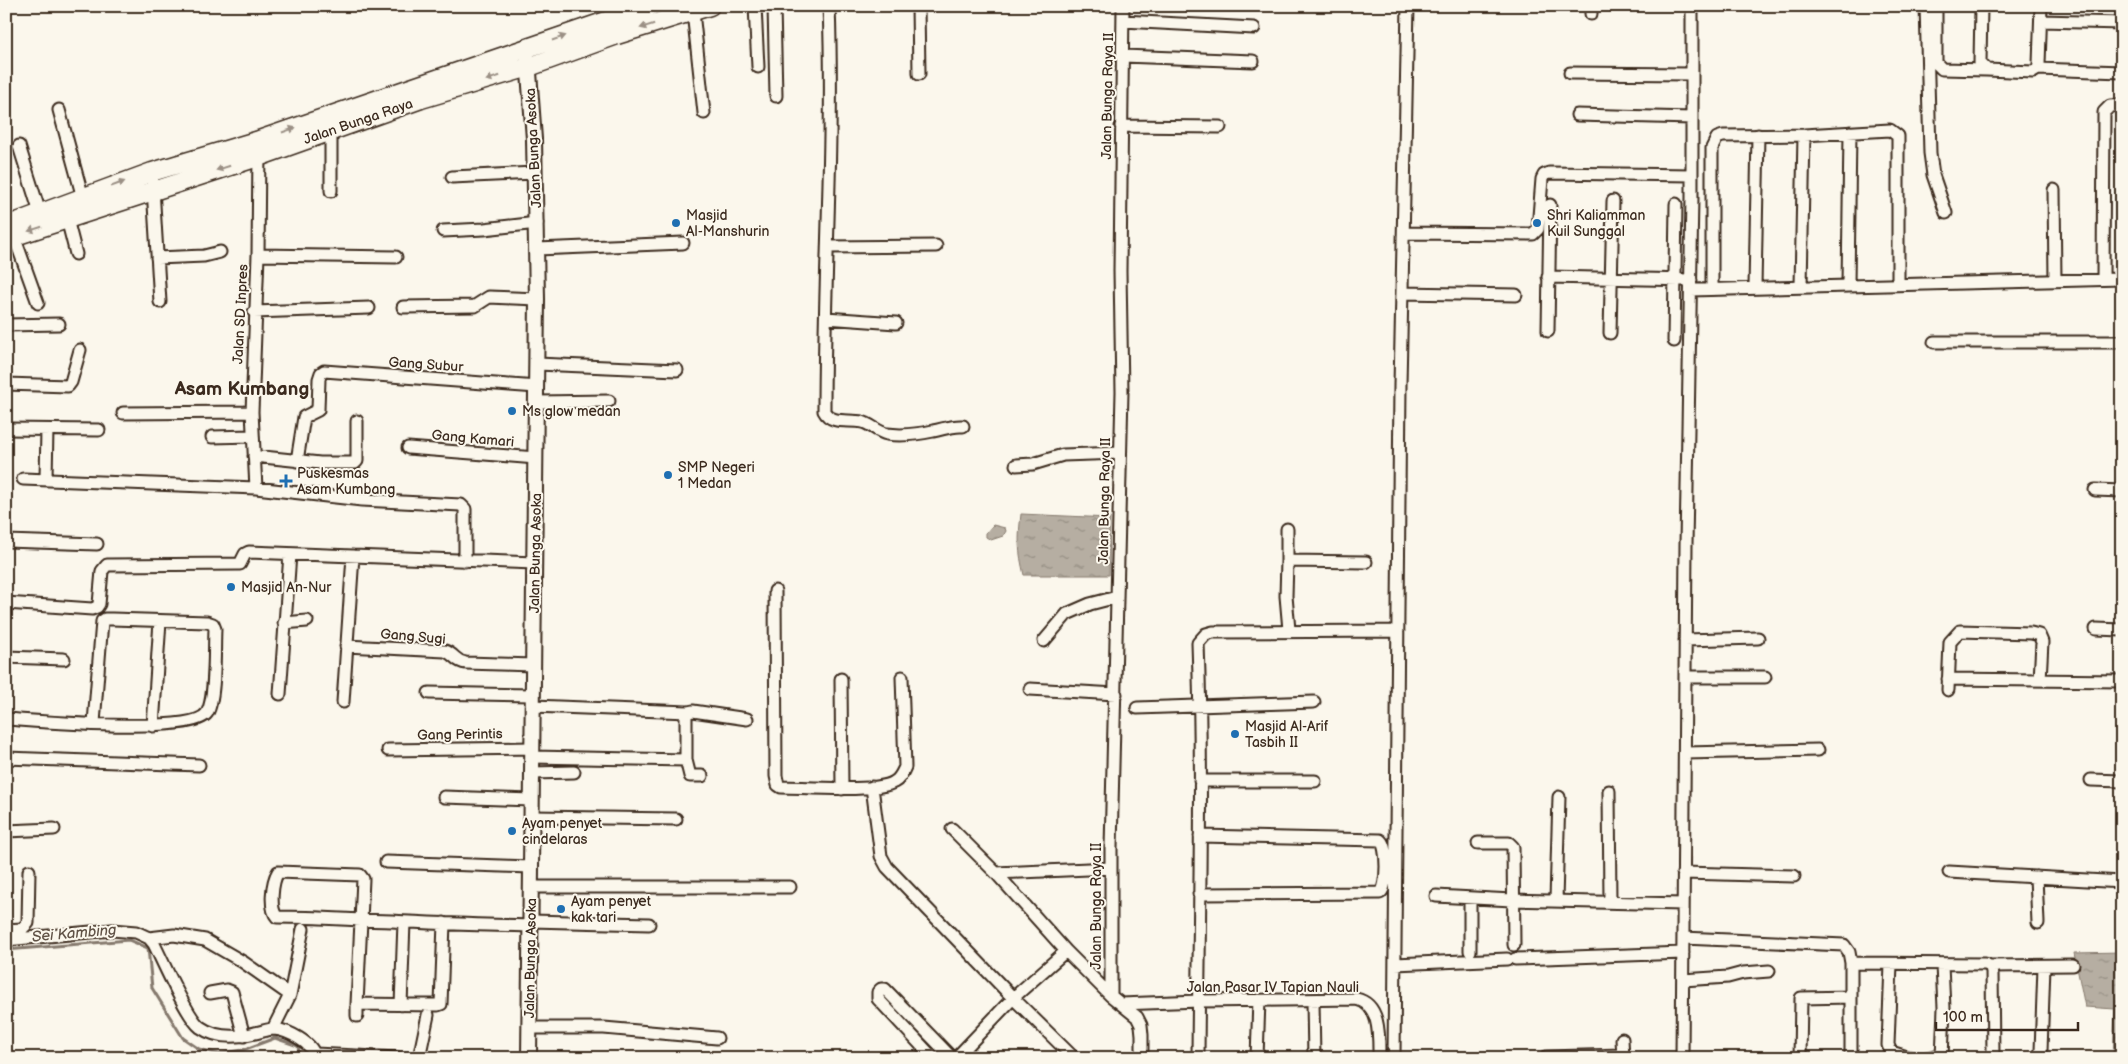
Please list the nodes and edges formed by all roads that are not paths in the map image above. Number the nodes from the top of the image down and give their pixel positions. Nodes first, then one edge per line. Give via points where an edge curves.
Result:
1 (650, 6) edge
2 (710, 6) edge
3 (755, 6) edge
4 (774, 6) edge
5 (829, 6) edge
6 (918, 6) edge
7 (1123, 6) edge
8 (1408, 6) edge
9 (1692, 6) edge
10 (1926, 6) edge
11 (1936, 6) edge
12 (1982, 6) edge
13 (2041, 6) edge
14 (693, 12) junction
15 (1123, 21) junction
16 (2041, 21) junction
17 (2122, 23) edge
18 (1254, 28) dead end
19 (528, 49) junction
20 (1123, 56) junction
21 (1253, 61) dead end
22 (529, 67) junction
23 (758, 67) dead end
24 (2038, 69) junction
25 (1987, 70) junction
26 (2122, 72) edge
27 (1570, 73) dead end
28 (919, 74) dead end
29 (1691, 74) junction
30 (776, 96) dead end
31 (2122, 105) edge
32 (59, 110) dead end
33 (704, 113) dead end
34 (1577, 115) dead end
35 (1692, 118) junction
36 (1121, 126) junction
37 (1220, 127) dead end
38 (330, 130) junction
39 (1850, 132) junction
40 (1758, 134) junction
41 (1804, 135) junction
42 (19, 146) dead end
43 (259, 148) junction
44 (152, 172) junction
45 (535, 173) junction
46 (1692, 175) junction
47 (452, 177) dead end
48 (153, 190) junction
49 (2054, 190) dead end
50 (331, 191) dead end
51 (84, 198) junction
52 (1614, 201) dead end
53 (1676, 204) dead end
54 (1550, 205) dead end
55 (40, 213) junction
56 (1946, 213) dead end
57 (67, 219) junction
58 (537, 223) junction
59 (443, 230) dead end
60 (1404, 233) junction
61 (9, 234) edge
62 (683, 243) dead end
63 (936, 246) dead end
64 (828, 247) junction
65 (537, 249) junction
66 (220, 252) dead end
67 (76, 254) dead end
68 (258, 255) junction
69 (396, 256) dead end
70 (158, 258) junction
71 (1548, 277) junction
72 (1613, 279) junction
73 (2122, 279) edge
74 (1675, 280) junction
75 (2055, 280) junction
76 (2102, 280) junction
77 (1898, 284) junction
78 (1691, 285) junction
79 (1801, 286) junction
80 (1848, 286) junction
81 (1755, 287) junction
82 (1712, 289) junction
83 (1402, 293) junction
84 (1516, 295) dead end
85 (537, 299) junction
86 (160, 302) dead end
87 (38, 303) dead end
88 (403, 307) dead end
89 (369, 308) dead end
90 (254, 312) junction
91 (826, 318) junction
92 (896, 323) dead end
93 (59, 324) dead end
94 (6, 325) edge
95 (1548, 332) dead end
96 (1610, 333) dead end
97 (1674, 341) dead end
98 (1934, 342) dead end
99 (2122, 342) edge
100 (80, 350) dead end
101 (537, 364) junction
102 (677, 370) dead end
103 (6, 384) edge
104 (537, 387) junction
105 (537, 402) junction
106 (609, 402) dead end
107 (252, 412) junction
108 (123, 413) dead end
109 (357, 421) dead end
110 (963, 426) dead end
111 (6, 429) edge
112 (46, 430) junction
113 (99, 430) dead end
114 (212, 436) dead end
115 (252, 436) junction
116 (408, 448) dead end
117 (1120, 453) junction
118 (254, 456) junction
119 (536, 458) junction
120 (298, 461) junction
121 (1016, 465) dead end
122 (46, 478) junction
123 (23, 479) dead end
124 (256, 488) junction
125 (2095, 490) dead end
126 (2122, 491) edge
127 (1287, 529) dead end
128 (6, 541) edge
129 (96, 544) dead end
130 (290, 554) junction
131 (353, 556) junction
132 (465, 561) junction
133 (1286, 561) junction
134 (1366, 562) dead end
135 (535, 563) junction
136 (775, 591) dead end
137 (1117, 597) junction
138 (6, 603) edge
139 (307, 621) dead end
140 (160, 622) junction
141 (284, 623) junction
142 (2096, 629) dead end
143 (1289, 630) junction
144 (2122, 630) edge
145 (1398, 631) junction
146 (1758, 638) dead end
147 (1044, 640) dead end
148 (1685, 640) junction
149 (346, 646) junction
150 (6, 657) edge
151 (64, 659) dead end
152 (534, 664) junction
153 (902, 677) dead end
154 (1685, 677) junction
155 (1765, 677) dead end
156 (841, 679) dead end
157 (2040, 680) junction
158 (2122, 681) edge
159 (1030, 689) dead end
160 (429, 693) dead end
161 (280, 694) dead end
162 (1116, 694) junction
163 (533, 700) junction
164 (343, 702) dead end
165 (1314, 702) dead end
166 (1200, 706) junction
167 (1137, 708) dead end
168 (688, 712) junction
169 (6, 719) edge
170 (747, 719) dead end
171 (94, 723) junction
172 (153, 726) junction
173 (388, 750) dead end
174 (1818, 750) dead end
175 (532, 752) junction
176 (1685, 753) junction
177 (6, 758) edge
178 (686, 760) junction
179 (199, 765) dead end
180 (574, 772) dead end
181 (532, 773) junction
182 (702, 776) dead end
183 (2091, 780) dead end
184 (1200, 781) junction
185 (1315, 781) dead end
186 (2122, 781) edge
187 (872, 787) junction
188 (842, 789) junction
189 (1609, 791) dead end
190 (444, 797) dead end
191 (1559, 797) dead end
192 (532, 800) junction
193 (532, 817) junction
194 (676, 820) dead end
195 (6, 825) edge
196 (952, 829) dead end
197 (6, 831) edge
198 (1200, 836) junction
199 (1478, 843) dead end
200 (386, 862) dead end
201 (531, 867) junction
202 (1111, 868) junction
203 (28, 871) dead end
204 (1949, 872) dead end
205 (1683, 873) junction
206 (996, 874) junction
207 (1794, 876) dead end
208 (2036, 877) junction
209 (2122, 882) edge
210 (531, 887) junction
211 (790, 888) dead end
212 (1199, 894) junction
213 (1436, 896) dead end
214 (1470, 899) junction
215 (1512, 900) junction
216 (1556, 900) junction
217 (1610, 902) junction
218 (1683, 904) junction
219 (361, 920) junction
220 (404, 922) junction
221 (444, 923) junction
222 (2038, 923) dead end
223 (531, 924) junction
224 (649, 924) dead end
225 (303, 929) dead end
226 (6, 930) edge
227 (149, 938) junction
228 (1683, 938) junction
229 (6, 940) edge
230 (1514, 945) dead end
231 (1066, 951) junction
232 (1470, 951) dead end
233 (1683, 953) junction
234 (1396, 964) junction
235 (1851, 964) junction
236 (1891, 964) junction
237 (1942, 965) junction
238 (2073, 965) dead end
239 (1990, 966) junction
240 (2044, 966) junction
241 (1769, 971) dead end
242 (1683, 980) junction
243 (210, 993) dead end
244 (290, 995) junction
245 (1111, 996) junction
246 (1851, 997) junction
247 (1013, 998) junction
248 (1259, 1000) junction
249 (1199, 1001) junction
250 (1313, 1001) junction
251 (357, 1004) junction
252 (1120, 1004) junction
253 (401, 1005) junction
254 (428, 1015) dead end
255 (357, 1016) dead end
256 (529, 1028) junction
257 (273, 1029) junction
258 (244, 1036) junction
259 (717, 1038) dead end
260 (1622, 1039) dead end
261 (315, 1056) edge
262 (1623, 1056) edge
263 (1941, 1056) edge
264 (1546, 1057) edge
265 (1993, 1057) edge
266 (398, 1058) edge
267 (419, 1058) edge
268 (529, 1058) edge
269 (934, 1058) edge
270 (954, 1058) edge
271 (1074, 1058) edge
272 (1142, 1058) edge
273 (1198, 1058) edge
274 (1257, 1058) edge
275 (1314, 1058) edge
276 (1379, 1058) edge
277 (1394, 1058) edge
278 (1682, 1058) edge
279 (1800, 1058) edge
280 (1851, 1058) edge
281 (1917, 1058) edge
282 (1926, 1058) edge
283 (2038, 1058) edge

19 -> 1 main road, Jalan Bunga Raya
2 - 14 main road, Jalan Bunga Raya
3 - 23 street
4 - 30 street
5 - 64 street via 832,80
6 - 28 street
7 - 15 street, Jalan Bunga Raya II
8 - 60 street
9 - 29 street
10 - 56 street via 1932,175
11 - 25 street via 1937,66 1942,69
12 - 25 street via 1980,63
13 - 16 street
14 -> 22 main road, Jalan Bunga Raya
14 - 33 street
15 - 18 street
15 - 20 street, Jalan Bunga Raya II
16 - 17 street
16 - 24 street
19 - 22 street, Jalan Bunga Asoka
43 -> 19 main road, Jalan Bunga Raya
20 - 21 street
20 - 36 street, Jalan Bunga Raya II
22 -> 38 main road, Jalan Bunga Raya
22 - 45 street, Jalan Bunga Asoka
24 - 25 street via 2033,72
24 - 26 street
27 - 29 street
29 - 35 street
31 - 76 street via 2110,106 2104,112
32 - 51 street
34 - 35 street
35 - 46 street
36 - 37 street
36 - 117 street, Jalan Bunga Raya II
38 - 43 main road, Jalan Bunga Raya
38 - 50 street
39 - 41 street
39 - 77 street via 1890,130 1898,136
39 - 80 street
40 - 41 street
40 - 81 street
40 - 82 street via 1723,136 1714,142 1712,148
41 - 79 street
42 - 55 street
43 - 44 main road, Jalan Bunga Raya
43 -> 48 main road, Jalan Bunga Raya
43 - 68 street, Jalan SD Inpres
44 - 48 street
51 -> 44 main road, Jalan Bunga Raya
45 - 47 street
45 - 58 street, Jalan Bunga Asoka
46 - 60 street via 1549,173 1542,179 1538,228 1533,234
46 - 78 street
48 - 57 main road, Jalan Bunga Raya
48 - 70 street
49 - 75 street
51 - 55 main road, Jalan Bunga Raya
52 - 72 street
53 - 74 street
54 - 71 street
55 - 61 main road, Jalan Bunga Raya
57 -> 61 main road, Jalan Bunga Raya
57 - 67 street
58 - 59 street
58 - 65 street, Jalan Bunga Asoka
60 - 83 street
61 - 87 street
62 - 65 street
63 - 64 street
64 - 91 street
65 - 85 street, Jalan Bunga Asoka
66 - 70 street
68 - 69 street
68 - 90 street, Jalan SD Inpres
70 - 86 street
71 - 72 street
71 - 95 street
72 - 74 street
72 - 96 street
73 - 76 street
74 - 78 street
74 - 97 street
75 - 76 street
75 - 77 street
77 - 80 street
78 - 82 street
78 - 148 street
79 - 80 street
79 - 81 street
81 - 82 street
83 - 84 street
83 - 145 street
85 - 88 street via 489,297 475,306
85 - 101 street, Jalan Bunga Asoka
89 - 90 street
90 - 107 street, Jalan SD Inpres
91 - 92 street
91 - 110 street via 824,411 828,418 864,423 874,430 891,434 924,433 951,425
93 - 94 street
98 - 99 street
100 - 103 street via 68,386
101 - 102 street
101 - 104 street, Jalan Bunga Asoka
104 - 105 street, Jalan Bunga Asoka
104 - 120 street, Gang Subur via 324,371 319,380 318,410 304,417
105 - 106 street
105 - 119 street, Jalan Bunga Asoka
107 - 108 street
107 - 115 street, Jalan SD Inpres
109 - 120 street via 355,463
111 - 112 street
112 - 113 street
112 - 122 street
114 - 115 street
115 - 118 street, Jalan SD Inpres
116 - 119 street, Gang Kamari
117 - 121 street via 1063,455 1033,464
117 - 137 street, Jalan Bunga Raya II
118 - 120 street
118 - 124 street, Jalan SD Inpres
119 - 135 street, Jalan Bunga Asoka
122 - 123 street
122 - 124 street
124 - 132 street via 362,500 461,506 465,509
125 - 126 street
127 - 133 street
128 - 129 street
130 - 131 street
130 - 138 street via 249,552 240,564 107,565 102,571 97,607 92,609
130 - 141 street
131 - 132 street
131 - 149 street
132 - 135 street
133 - 134 street
133 - 143 street
135 - 152 street, Jalan Bunga Asoka
136 - 188 street via 776,782 781,787
137 - 147 street via 1066,614
137 - 162 street, Jalan Bunga Raya II
139 - 141 street
140 - 171 street via 112,619 102,622
140 - 172 street
140 - 172 street via 213,624 212,702 206,715 195,720
141 - 161 street
142 - 144 street
143 - 145 street
143 - 166 street via 1206,634 1198,643
145 - 234 street
146 - 148 street
148 - 154 street
149 - 152 street, Gang Sugi via 445,651 459,662 466,663
149 - 164 street
150 - 151 street
152 - 163 street, Jalan Bunga Asoka
153 - 187 street via 905,767 892,784
154 - 155 street
154 - 176 street
156 - 188 street
157 - 157 street via 1948,684 1950,642 1960,632 1970,631 2039,635 2042,642
157 - 158 street
159 - 162 street
160 - 163 street
162 - 202 street, Jalan Bunga Raya II
163 - 168 street
163 - 175 street, Jalan Bunga Asoka
165 - 166 street
166 - 167 street
166 - 184 street
168 - 170 street
168 - 178 street
169 - 171 street
171 - 172 street
173 - 175 street, Gang Perintis
174 - 176 street
175 - 178 street, Gang Perintis
175 - 181 street, Jalan Bunga Asoka
176 - 205 street
177 - 179 street
178 - 182 street via 690,776
180 - 181 street
181 - 192 street, Jalan Bunga Asoka
183 - 186 street
184 - 185 street
184 - 198 street
187 - 188 street
187 - 247 street via 884,862
189 - 217 street
190 - 192 street
191 - 216 street
192 - 193 street, Jalan Bunga Asoka
193 - 194 street
193 - 201 street, Jalan Bunga Asoka
195 - 197 street via 54,827
196 - 206 street
198 - 212 street
198 - 212 street via 1380,840 1385,846 1386,886 1380,893
199 - 215 street via 1512,845
200 - 201 street
201 - 210 street, Jalan Bunga Asoka
202 - 206 street
202 - 245 street, Jalan Bunga Raya II
203 - 226 street via 28,923 22,929
204 - 208 street
205 - 207 street
205 - 218 street
206 - 231 street
208 - 209 street
208 - 222 street
210 - 211 street
210 - 223 street, Jalan Bunga Asoka
212 - 249 street
213 - 214 street
214 - 215 street
214 - 232 street
215 - 216 street
215 - 230 street
216 - 217 street
217 - 218 street
218 - 228 street
219 - 219 street via 277,917 274,913 274,878 279,872 360,875 363,879
219 - 220 street
219 - 251 street
220 - 221 street
220 - 253 street
221 - 223 street
221 - 253 street via 441,1004
223 - 224 street
223 - 256 street, Jalan Bunga Asoka
225 - 244 street
227 - 229 street via 136,932 112,930
227 - 244 street via 174,935 205,940
227 - 258 street via 199,1026 215,1036
228 - 233 street
228 - 235 street via 1844,946
231 - 245 street
231 - 247 street
233 - 234 street
233 - 242 street
234 - 277 street
235 - 236 street
235 - 246 street
236 - 237 street
236 - 281 street via 1888,1046 1891,1052
237 - 239 street
237 - 263 street via 1944,1017
238 - 240 street
239 - 240 street
239 - 265 street
240 - 283 street via 2041,1051
241 - 242 street
242 - 278 street
243 - 258 street via 232,992
244 - 257 street
245 - 252 street
246 - 279 street via 1801,998
246 - 280 street
247 - 270 street
247 - 271 street
248 - 249 street, Jalan Pasar IV Tapian Nauli
248 - 250 street, Jalan Pasar IV Tapian Nauli
248 - 274 street
249 - 252 street, Jalan Pasar IV Tapian Nauli
249 - 273 street
250 - 275 street
250 - 276 street, Jalan Pasar IV Tapian Nauli via 1366,1001 1375,1014
251 - 253 street
251 - 255 street
252 - 272 street via 1141,1024
254 - 267 street
256 - 259 street via 609,1028
256 - 268 street, Jalan Bunga Asoka
257 - 258 street
257 - 261 street via 300,1038
260 - 262 street
261 - 266 street
262 - 264 street
263 - 282 street
269 - 270 street via 878,998 881,989 885,989

